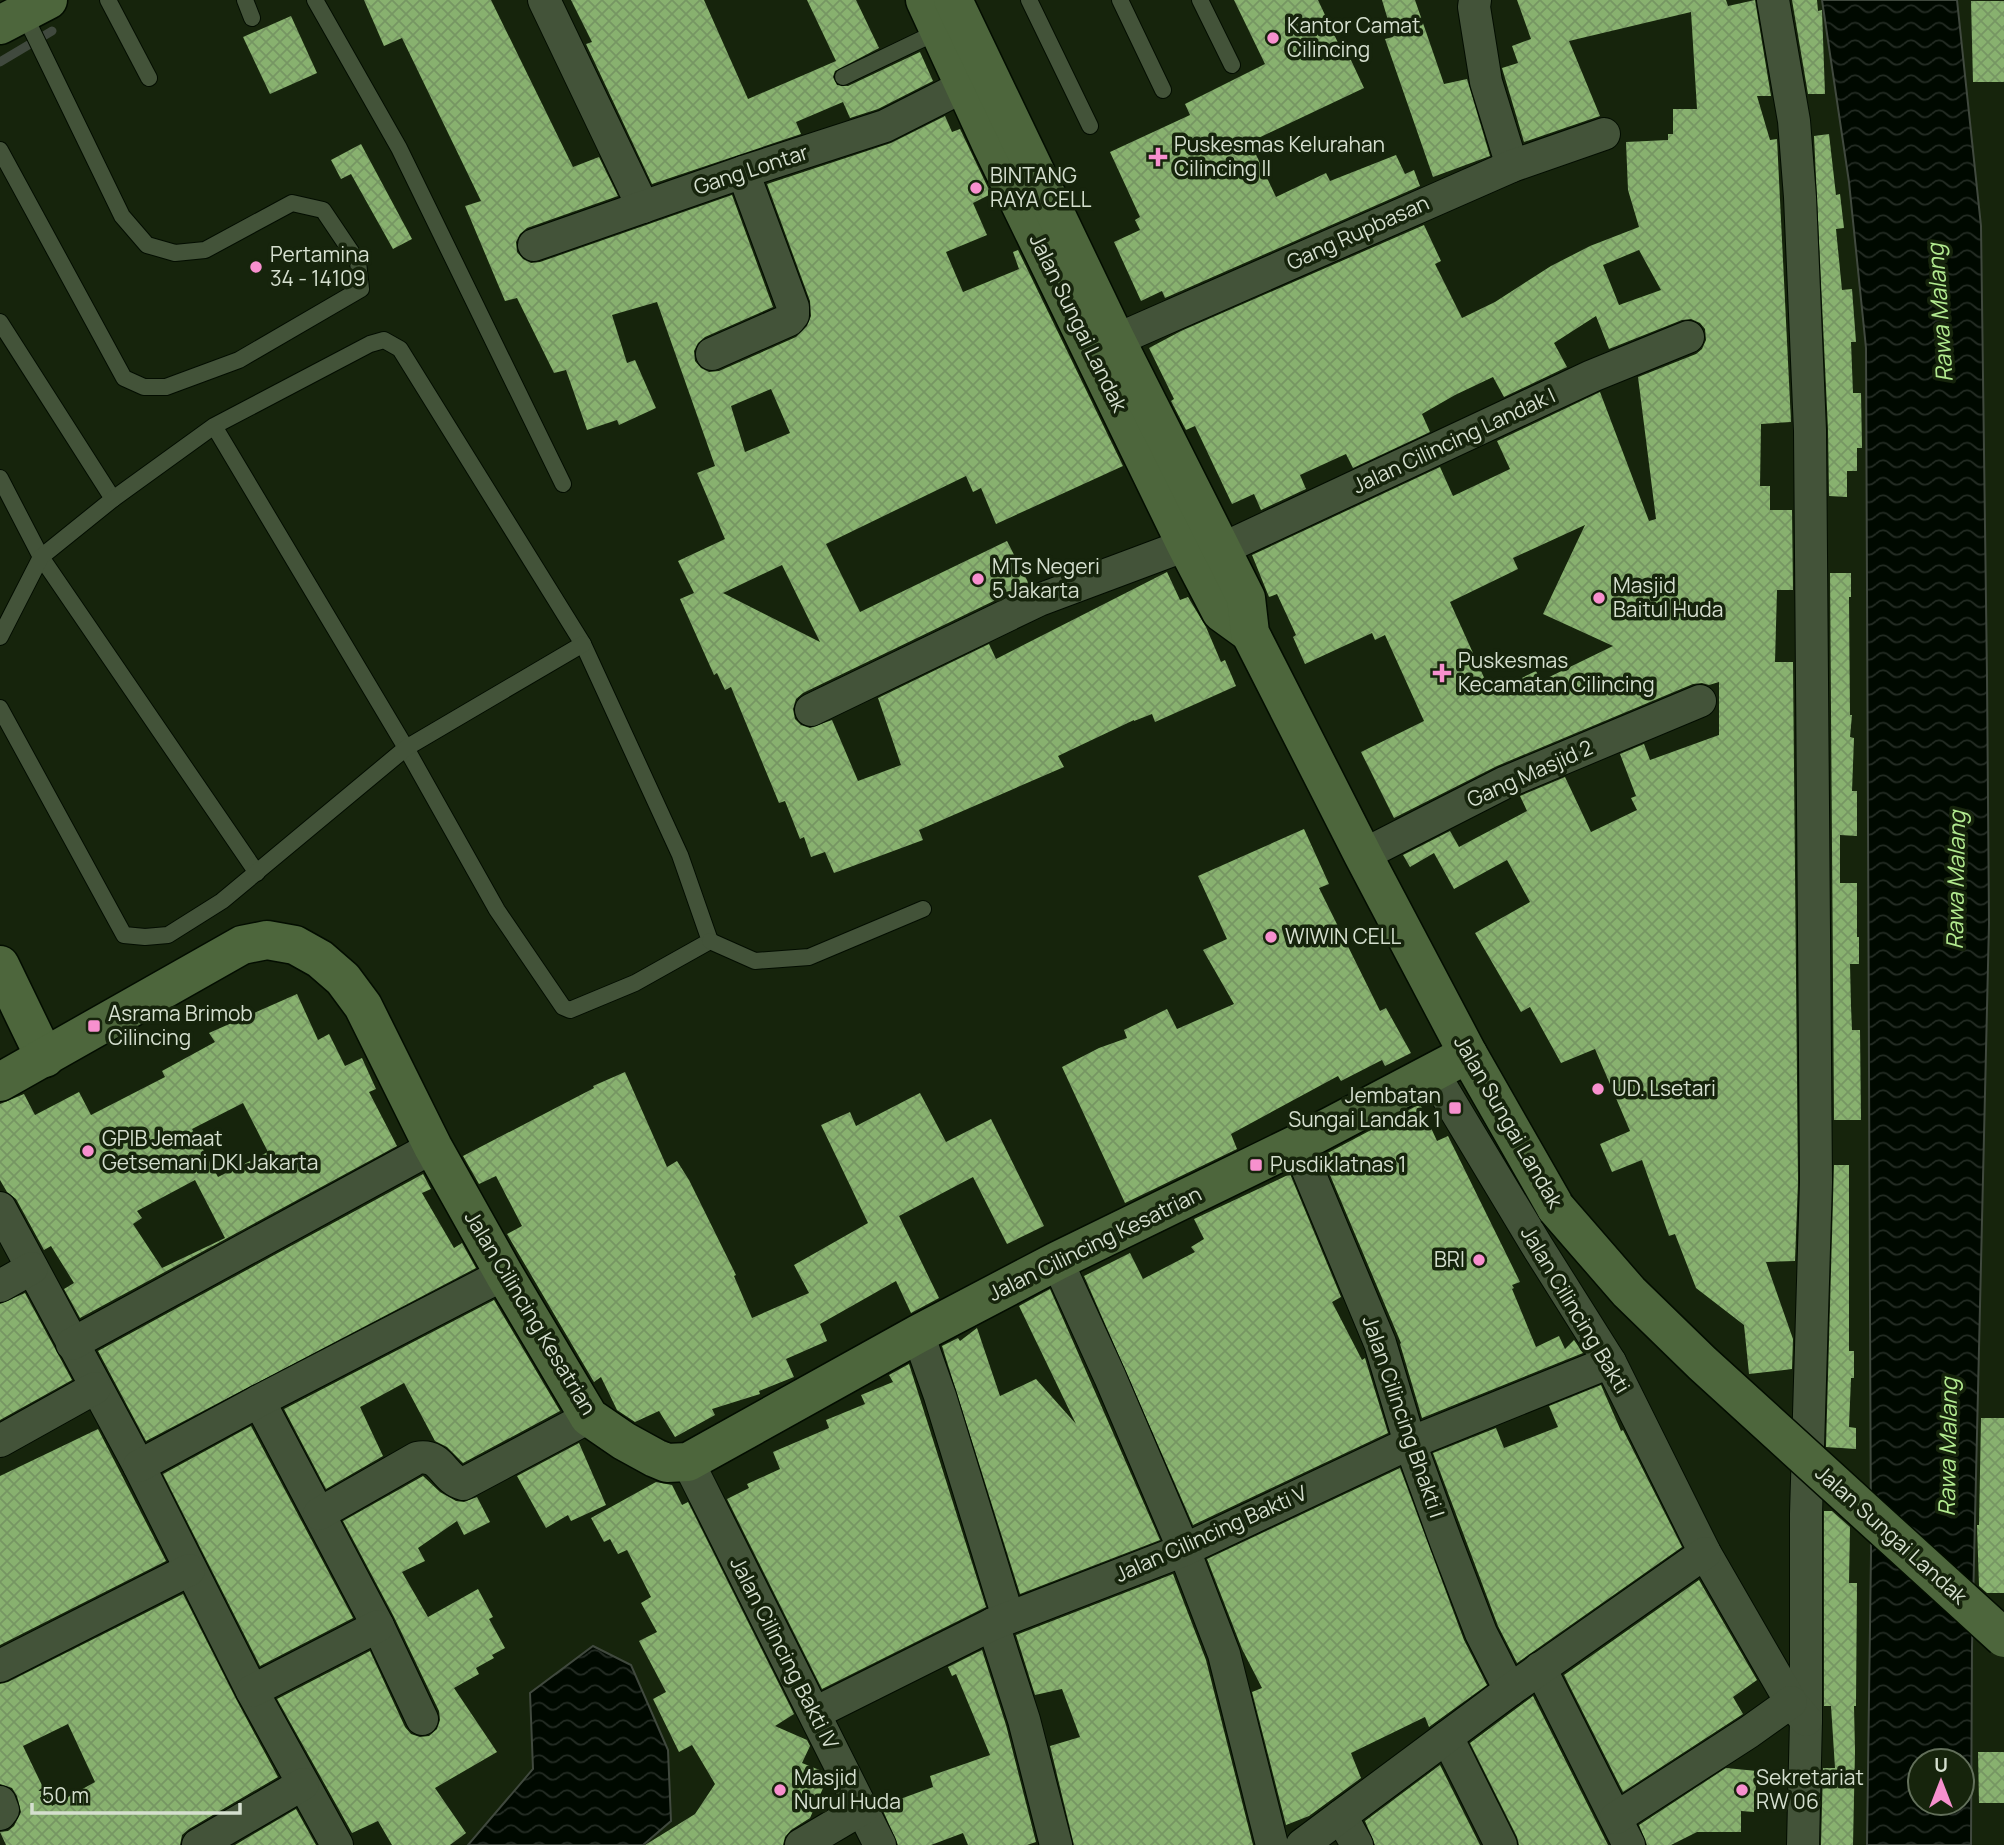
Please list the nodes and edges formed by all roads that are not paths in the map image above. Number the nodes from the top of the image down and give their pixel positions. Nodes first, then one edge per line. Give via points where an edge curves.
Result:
1 (108, 0) edge
2 (245, 0) edge
3 (315, 0) edge
4 (544, 0) edge
5 (1029, 0) edge
6 (1120, 0) edge
7 (1200, 0) edge
8 (1475, 0) edge
9 (1773, 0) edge
10 (945, 9) edge
11 (24, 12) edge
12 (252, 18) dead end
13 (1231, 65) dead end
14 (843, 77) dead end
15 (149, 78) dead end
16 (964, 86) junction
17 (1163, 90) dead end
18 (1090, 126) dead end
19 (1604, 134) dead end
20 (0, 150) edge
21 (1511, 166) junction
22 (743, 172) junction
23 (1026, 184) junction
24 (643, 207) junction
25 (534, 245) dead end
26 (0, 323) edge
27 (1688, 337) dead end
28 (1116, 340) junction
29 (712, 354) dead end
30 (214, 426) junction
31 (0, 478) edge
32 (563, 484) dead end
33 (113, 499) junction
34 (1204, 547) junction
35 (41, 557) junction
36 (0, 637) edge
37 (583, 644) junction
38 (1700, 701) dead end
39 (0, 708) edge
40 (811, 710) dead end
41 (406, 748) junction
42 (1363, 855) junction
43 (257, 873) junction
44 (923, 909) dead end
45 (710, 942) junction
46 (0, 965) edge
47 (1468, 1054) junction
48 (45, 1058) junction
49 (1433, 1073) junction
50 (0, 1082) edge
51 (1297, 1144) junction
52 (433, 1147) junction
53 (0, 1208) edge
54 (1058, 1261) junction
55 (32, 1268) junction
56 (504, 1274) junction
57 (0, 1286) edge
58 (918, 1334) junction
59 (72, 1344) junction
60 (1610, 1362) junction
61 (95, 1388) junction
62 (259, 1401) junction
63 (589, 1417) junction
64 (0, 1441) edge
65 (1410, 1443) junction
66 (688, 1462) junction
67 (139, 1466) junction
68 (319, 1514) junction
69 (1184, 1550) junction
70 (1706, 1553) junction
71 (189, 1570) junction
72 (1000, 1620) junction
73 (377, 1626) junction
74 (2004, 1638) edge
75 (0, 1666) edge
76 (1540, 1668) junction
77 (1510, 1690) junction
78 (252, 1691) junction
79 (1798, 1711) junction
80 (815, 1713) junction
81 (422, 1719) dead end
82 (1447, 1737) junction
83 (303, 1784) junction
84 (0, 1802) edge
85 (862, 1808) junction
86 (0, 1814) edge
87 (1341, 1816) junction
88 (1623, 1832) edge
89 (198, 1845) edge
90 (337, 1845) edge
91 (801, 1845) edge
92 (880, 1845) edge
93 (1056, 1845) edge
94 (1272, 1845) edge
95 (1303, 1845) edge
96 (1357, 1845) edge
97 (1501, 1845) edge
98 (1803, 1845) edge

1 - 15 lane
2 - 12 lane
3 - 32 lane via 399,148
4 - 24 street
5 - 18 lane
6 - 17 lane
7 - 13 lane
8 - 21 street via 1486,82
9 - 79 street via 1794,121 1810,430 1816,1182
10 - 14 lane
10 - 16 street, Jalan Sungai Landak
10 - 23 street, Jalan Sungai Landak
11 - 20 lane via 122,216 147,245 175,253 205,250 292,202 323,210 358,262 361,289 239,360 166,387 144,387 124,378
16 - 22 street, Gang Lontar via 885,126
16 - 23 street, Jalan Sungai Landak
19 - 21 street, Gang Rupbasan
21 - 28 street, Gang Rupbasan
22 - 24 street, Gang Lontar
22 - 29 street via 793,315
23 - 28 street, Jalan Sungai Landak
23 - 34 street, Jalan Sungai Landak
24 - 25 street, Gang Lontar
26 - 33 lane
27 - 34 street, Jalan Cilincing Landak I
28 - 34 street, Jalan Sungai Landak
30 - 33 lane
30 - 37 lane via 370,344 384,340 400,349
30 - 41 lane
31 - 35 lane
33 - 35 lane
34 - 40 street, Jalan Cilincing Landak I via 1039,600
34 - 42 street, Jalan Sungai Landak via 1246,598 1250,634
35 - 36 lane
35 - 43 lane
37 - 41 lane
37 - 45 lane via 680,855
38 - 42 street, Gang Masjid 2 via 1504,783
39 - 43 lane via 124,934 168,934
41 - 43 lane
41 - 45 lane via 497,909 565,1009 635,983
42 - 47 street, Jalan Sungai Landak
44 - 45 lane via 809,957 755,961
46 - 48 street
47 - 49 street, Jalan Cilincing Kesatrian
47 - 74 street, Jalan Sungai Landak, bridge via 1556,1208 1629,1292
48 - 50 street, Jalan Cilincing Kesatrian
48 - 52 street, Jalan Cilincing Kesatrian via 242,945 267,940 295,945 343,979 363,1006
49 - 51 street, Jalan Cilincing Kesatrian
49 - 60 street, Jalan Cilincing Bakti
51 - 54 street, Jalan Cilincing Kesatrian
51 - 65 street, Jalan Cilincing Bhakti I via 1380,1343
52 - 56 street, Jalan Cilincing Kesatrian
52 - 59 street
53 - 55 street
54 - 58 street, Jalan Cilincing Kesatrian
54 - 69 street
55 - 57 street
55 - 59 street
56 - 62 street
56 - 63 street, Jalan Cilincing Kesatrian
58 - 66 street, Jalan Cilincing Kesatrian
58 - 72 street via 940,1396
59 - 61 street
60 - 65 street, Jalan Cilincing Bakti V
60 - 70 street, Jalan Cilincing Bakti
61 - 64 street
61 - 67 street
62 - 67 street
62 - 68 street
63 - 66 street, Jalan Cilincing Kesatrian via 647,1455 667,1463
63 - 68 street via 463,1484 435,1460 417,1458
65 - 69 street, Jalan Cilincing Bakti V
65 - 77 street, Jalan Cilincing Bhakti I via 1481,1633
66 - 80 street, Jalan Cilincing Bakti IV
67 - 71 street
68 - 73 street
69 - 72 street, Jalan Cilincing Bakti V
69 - 94 street via 1224,1654
70 - 76 street
70 - 79 street, Jalan Cilincing Bakti
71 - 75 street
71 - 78 street
72 - 80 street, Jalan Cilincing Bakti V
72 - 93 street
73 - 78 street
73 - 81 street
76 - 77 street
76 - 88 street
77 - 82 street
78 - 83 street
79 - 88 street via 1749,1732
79 - 98 street
80 - 85 street, Jalan Cilincing Bakti IV
82 - 87 street
82 - 97 street
83 - 89 street
83 - 90 street
84 - 86 street
85 - 91 street
85 - 92 street, Jalan Cilincing Bakti IV
87 - 95 street
87 - 96 street

